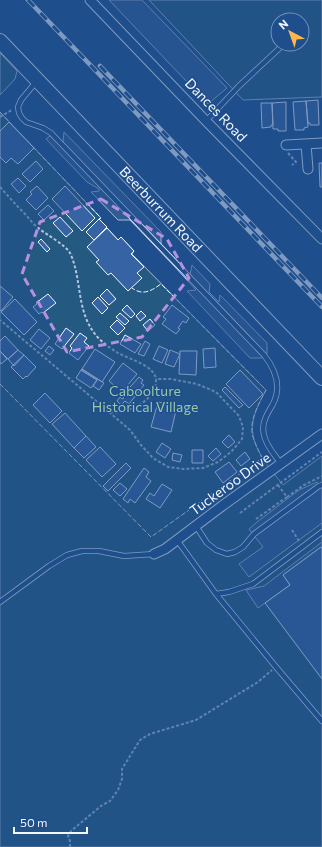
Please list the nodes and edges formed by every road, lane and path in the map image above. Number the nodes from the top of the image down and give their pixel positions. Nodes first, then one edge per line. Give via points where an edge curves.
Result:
1 (90, 0) edge
2 (0, 40) edge
3 (275, 52) edge
4 (38, 80) junction
5 (18, 107) junction
6 (0, 117) edge
7 (206, 121) junction
8 (322, 143) edge
9 (306, 144) junction
10 (289, 145) joint
11 (292, 165) dead end
12 (308, 169) dead end
13 (0, 187) edge
14 (322, 239) edge
15 (0, 320) edge
16 (322, 378) edge
17 (156, 379) junction
18 (109, 412) junction
19 (322, 434) edge
20 (322, 452) edge
21 (281, 464) junction
22 (322, 476) edge
23 (278, 485) junction
24 (322, 485) edge
25 (287, 497) junction
26 (240, 513) dead end
27 (256, 519) dead end
28 (196, 526) junction
29 (322, 532) edge
30 (177, 540) junction
31 (154, 554) joint
32 (216, 594) junction
33 (0, 602) edge
34 (276, 667) junction
35 (322, 721) edge
36 (70, 847) edge

1 - 7 street, Dances Road
2 - 4 main road, Beerburrum Road
3 - 7 lane
4 - 5 lane
4 - 16 main road, Beerburrum Road
5 - 6 path
5 - 21 lane via 26,122 51,133 270,363 277,389 264,422 263,434 270,450
7 - 14 street, Dances Road
8 - 9 street
9 - 10 street
9 - 12 street
10 - 11 path via 292,149 288,153 296,162
13 - 17 path via 36,226 70,252 81,304 94,334 104,344 149,368
15 - 18 path
17 - 18 path via 155,390 147,399 135,407 120,412
17 - 18 path via 197,384 216,392 239,416 243,427 242,439 218,462 203,468 184,469 168,466 153,458 130,430
19 - 21 street, Tuckeroo Drive
20 - 23 path
21 - 28 street, Tuckeroo Drive
22 - 25 path
23 - 25 path
23 - 26 path
24 - 28 lane via 254,534 235,552 227,554 216,550 207,543
25 - 27 path
28 - 30 street, Tuckeroo Drive
29 - 32 lane via 253,584
30 - 31 street, Tuckeroo Drive
30 - 32 lane
31 - 33 lane via 124,556 82,551 67,555
32 - 34 lane
34 - 35 lane
34 - 36 path via 258,682 196,720 150,734 140,740 122,769 118,790 110,801 71,831 68,836

